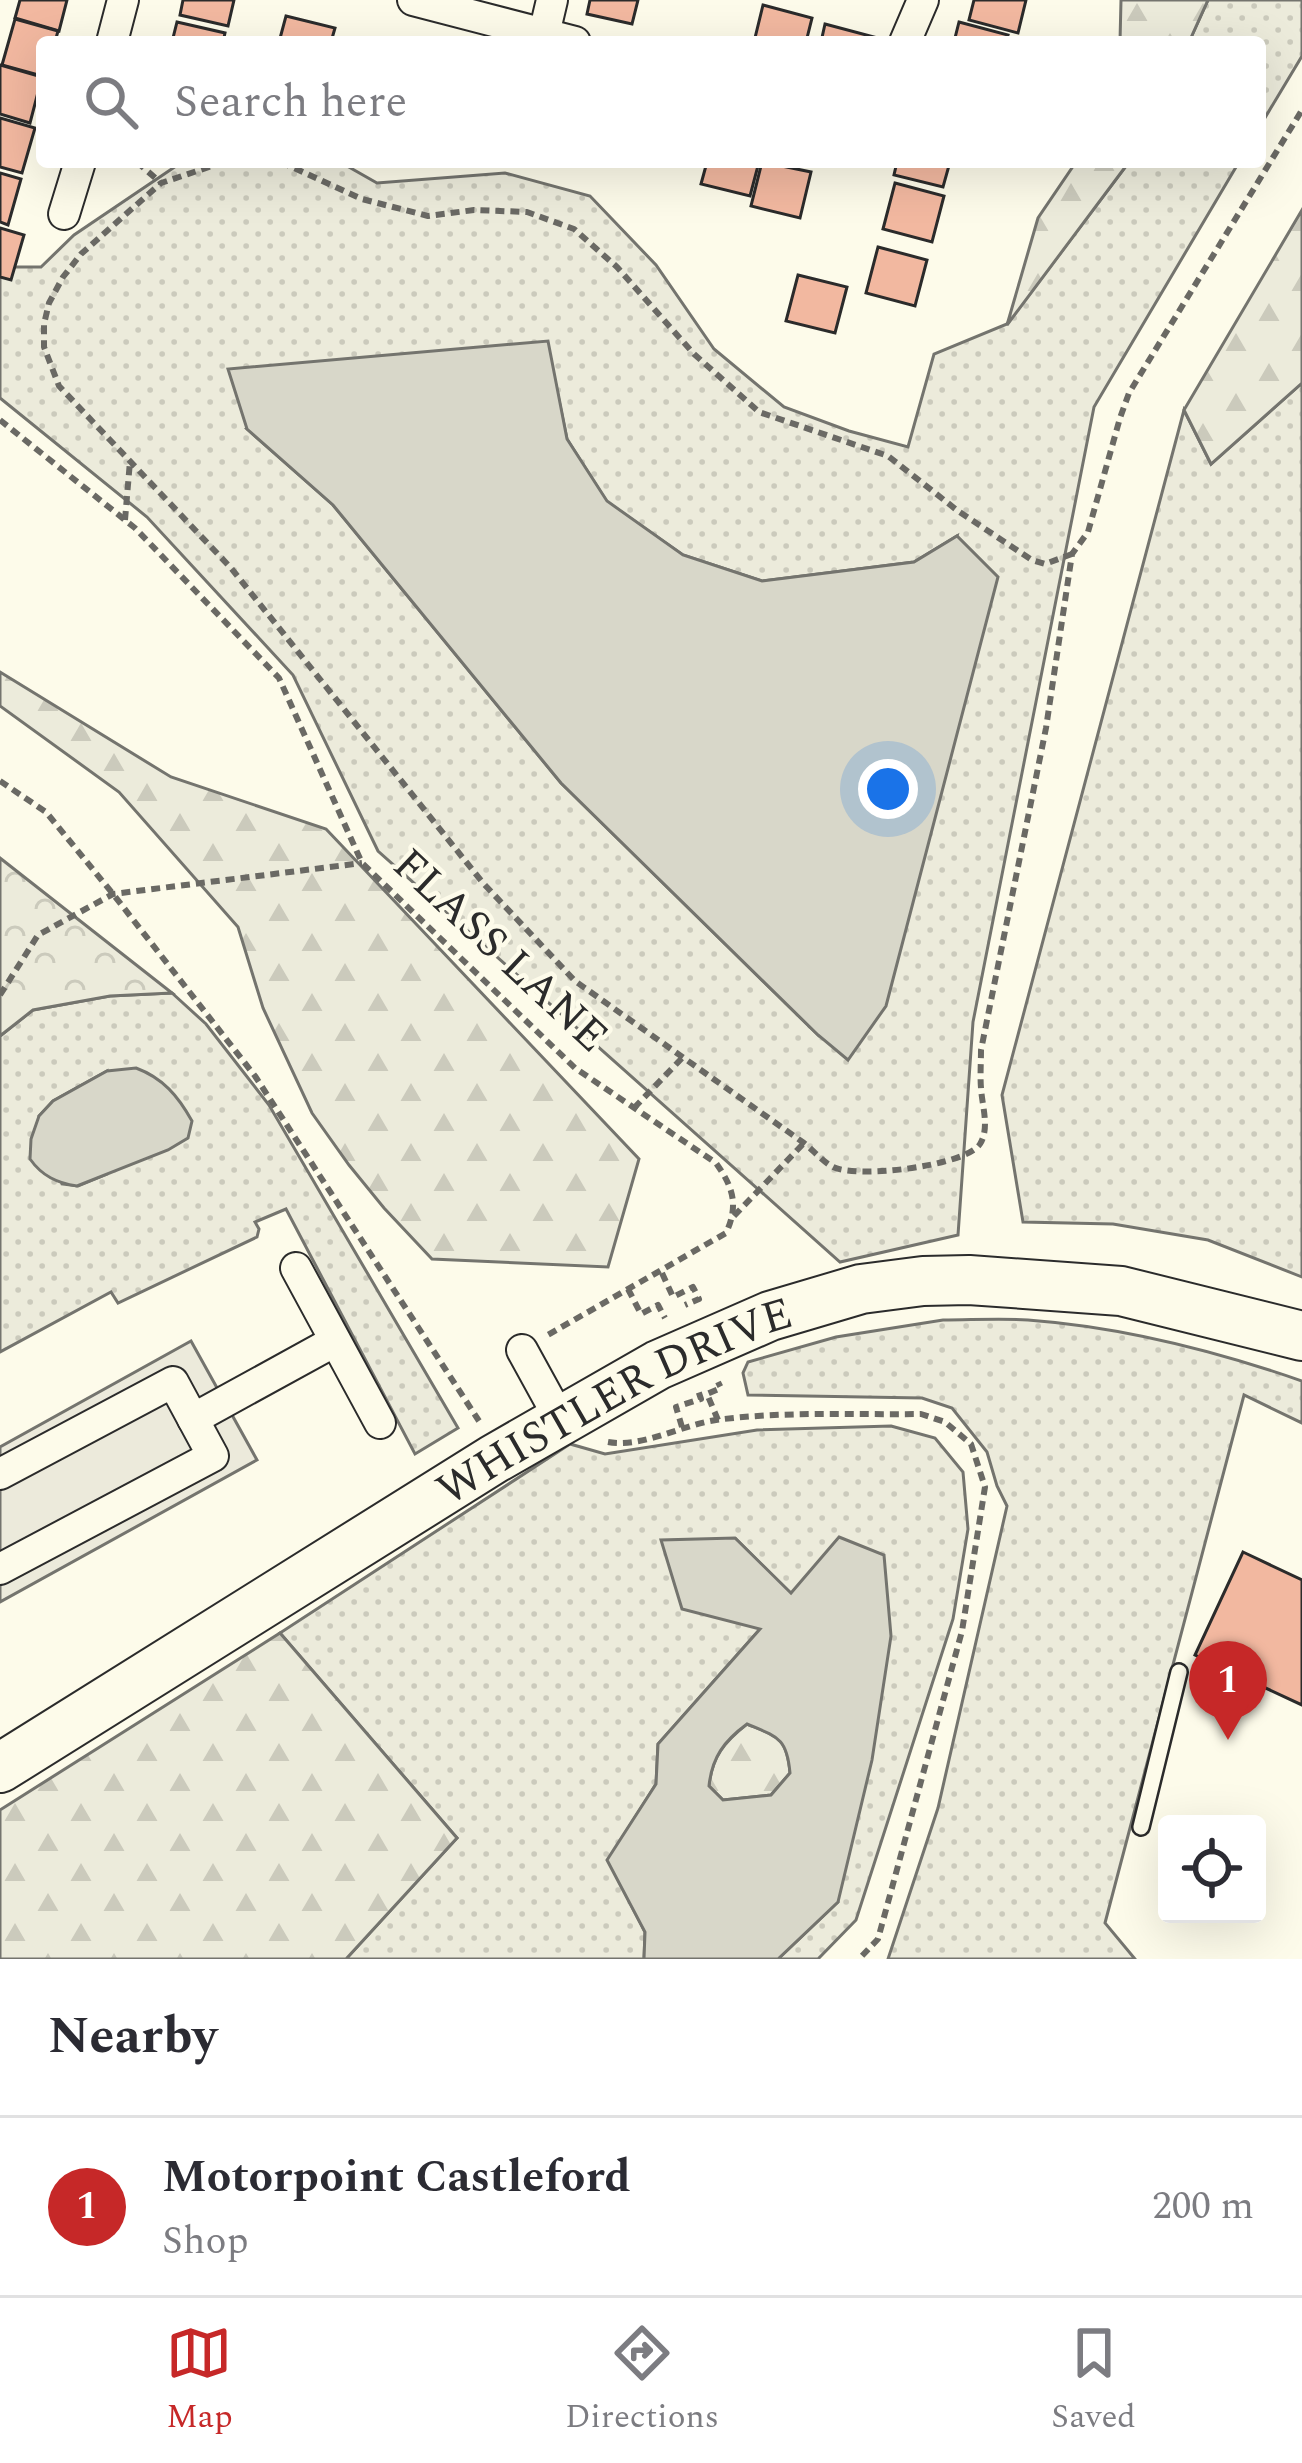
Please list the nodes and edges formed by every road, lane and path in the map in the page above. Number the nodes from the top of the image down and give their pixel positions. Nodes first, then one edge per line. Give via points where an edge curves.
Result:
1 (124, 0) edge
2 (412, 0) edge
3 (552, 0) edge
4 (923, 0) edge
5 (544, 34) junction
6 (114, 36) edge
7 (552, 36) edge
8 (908, 36) edge
9 (1302, 110) edge
10 (78, 168) edge
11 (144, 168) edge
12 (206, 168) edge
13 (294, 168) edge
14 (161, 183) junction
15 (64, 214) dead end
16 (0, 420) edge
17 (130, 460) junction
18 (125, 520) junction
19 (1072, 554) junction
20 (0, 781) edge
21 (362, 863) junction
22 (113, 894) junction
23 (0, 995) edge
24 (683, 1057) junction
25 (634, 1108) junction
26 (804, 1143) junction
27 (734, 1216) junction
28 (296, 1268) dead end
29 (661, 1272) junction
30 (628, 1289) junction
31 (691, 1321) dead end
32 (671, 1330) dead end
33 (1302, 1336) edge
34 (335, 1341) junction
35 (522, 1350) joint
36 (712, 1366) dead end
37 (697, 1386) dead end
38 (569, 1416) junction
39 (193, 1419) junction
40 (718, 1420) junction
41 (380, 1423) dead end
42 (682, 1427) junction
43 (484, 1429) dead end
44 (0, 1474) edge
45 (0, 1569) edge
46 (1179, 1672) dead end
47 (0, 1768) edge
48 (1141, 1827) dead end
49 (859, 1959) edge

1 - 6 street
2 - 5 street
3 - 5 street
4 - 8 street
5 - 7 street
9 - 19 path via 1129,393 1088,532
10 - 15 street
11 - 14 path
12 - 14 path
13 - 19 path via 362,200 428,217 527,212 574,229 759,412 888,456 1032,560
14 - 17 path via 81,254 44,324 59,386
16 - 18 path, FLASS LANE
17 - 18 path
17 - 24 path via 231,568 483,883 575,981
18 - 21 path, FLASS LANE via 279,678
19 - 26 path via 981,1050 981,1143 972,1153 920,1167 858,1174 833,1167
20 - 22 path via 46,812
21 - 22 path
21 - 25 path, FLASS LANE via 575,1068
22 - 23 path via 38,935
22 - 43 path via 255,1076
24 - 25 path
24 - 26 path
25 - 27 path, FLASS LANE via 716,1163 732,1185
26 - 27 path
27 - 29 path via 726,1233
28 - 34 street
29 - 30 path
29 - 31 path via 673,1297 694,1287 699,1299 684,1306
30 - 32 path via 641,1314 658,1305
30 - 35 path
33 - 38 main road, WHISTLER DRIVE via 1121,1292 923,1281 861,1289 770,1316 682,1353
34 - 39 street
34 - 41 street
35 - 38 street
36 - 40 path via 721,1388 707,1394
37 - 42 path via 701,1399 676,1406
38 - 42 path via 615,1444
38 - 47 main road, WHISTLER DRIVE
39 - 44 street via 173,1382
39 - 45 street via 213,1456
40 - 42 path
40 - 49 path via 921,1414 970,1444 986,1487 962,1631 878,1939
46 - 48 lane

